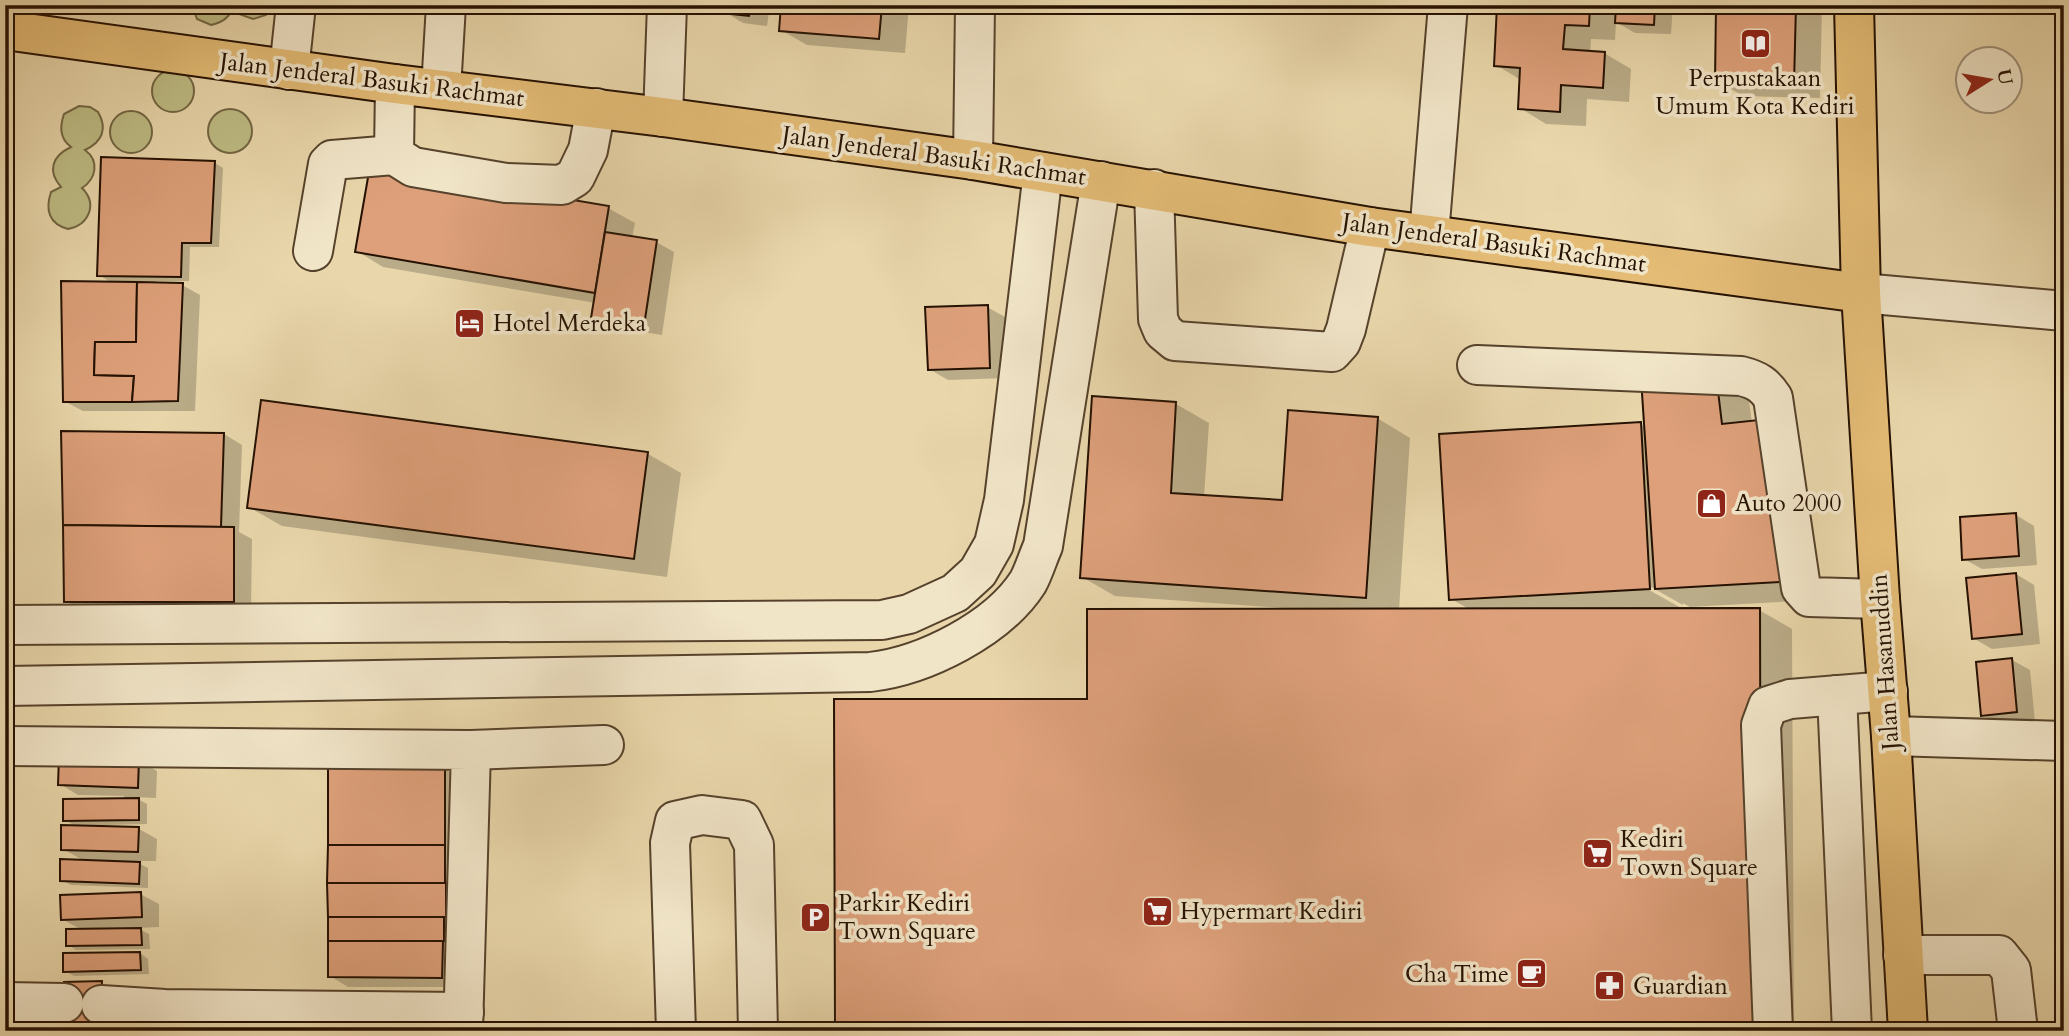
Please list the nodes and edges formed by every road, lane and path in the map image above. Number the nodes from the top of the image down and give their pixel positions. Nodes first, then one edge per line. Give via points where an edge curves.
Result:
1 (296, 5) edge
2 (446, 5) edge
3 (667, 5) edge
4 (975, 5) edge
5 (1448, 5) edge
6 (1854, 5) edge
7 (5, 30) edge
8 (289, 70) junction
9 (395, 84) junction
10 (441, 89) junction
11 (596, 108) junction
12 (663, 117) junction
13 (394, 155) junction
14 (972, 160) junction
15 (1043, 172) junction
16 (1101, 181) junction
17 (1154, 189) junction
18 (1370, 227) junction
19 (1429, 235) junction
20 (313, 251) dead end
21 (1861, 293) junction
22 (2064, 311) edge
23 (1477, 365) dead end
24 (1880, 599) junction
25 (882, 620) junction
26 (283, 622) junction
27 (766, 622) junction
28 (5, 625) edge
29 (895, 669) junction
30 (769, 672) junction
31 (287, 682) junction
32 (5, 686) edge
33 (1888, 691) junction
34 (1837, 695) junction
35 (1891, 736) junction
36 (2064, 741) edge
37 (5, 746) edge
38 (604, 746) dead end
39 (471, 750) junction
40 (1903, 955) junction
41 (5, 1002) edge
42 (64, 1003) dead end
43 (101, 1005) dead end
44 (463, 1022) edge
45 (676, 1031) edge
46 (758, 1031) edge
47 (1773, 1031) edge
48 (1852, 1031) edge
49 (1908, 1031) edge
50 (2018, 1031) edge

1 - 8 street
2 - 10 street
3 - 12 street
4 - 14 street
5 - 19 street
6 - 21 main road, Jalan Hasanuddin
7 - 8 main road, Jalan Jenderal Basuki Rachmat
8 - 9 main road, Jalan Jenderal Basuki Rachmat
9 - 10 main road, Jalan Jenderal Basuki Rachmat
9 - 13 street
10 - 11 main road, Jalan Jenderal Basuki Rachmat
11 - 12 main road, Jalan Jenderal Basuki Rachmat
11 - 13 street via 588,150 575,177 562,185 506,183 413,167
12 - 14 main road, Jalan Jenderal Basuki Rachmat
13 - 20 street via 331,160
14 - 15 main road, Jalan Jenderal Basuki Rachmat
15 - 16 main road, Jalan Jenderal Basuki Rachmat
15 - 25 street via 1004,500 994,544 978,572 955,593 909,614
16 - 17 main road, Jalan Jenderal Basuki Rachmat
16 - 29 street via 1043,546 1028,581 1009,603 951,647
17 - 18 main road, Jalan Jenderal Basuki Rachmat
17 - 18 street via 1158,319 1175,341 1332,352 1346,329
18 - 19 main road, Jalan Jenderal Basuki Rachmat
19 - 21 main road, Jalan Jenderal Basuki Rachmat
21 - 22 street
21 - 24 main road, Jalan Hasanuddin
23 - 24 street via 1754,379 1766,386 1773,398 1801,588 1809,597
24 - 33 main road, Jalan Hasanuddin
25 - 27 street
25 - 29 street
26 - 27 street
26 - 28 street
26 - 31 street
27 - 30 street
29 - 30 street
30 - 31 street
31 - 32 street
33 - 34 street
33 - 35 main road, Jalan Hasanuddin
34 - 47 street via 1768,706 1761,725
34 - 48 street
35 - 36 street
35 - 40 main road, Jalan Hasanuddin
37 - 39 street
38 - 39 street
39 - 44 street
40 - 49 main road, Jalan Hasanuddin
40 - 50 street via 1999,955 2011,970
41 - 42 street
43 - 44 street
45 - 46 street via 670,843 675,821 702,815 742,820 754,845

